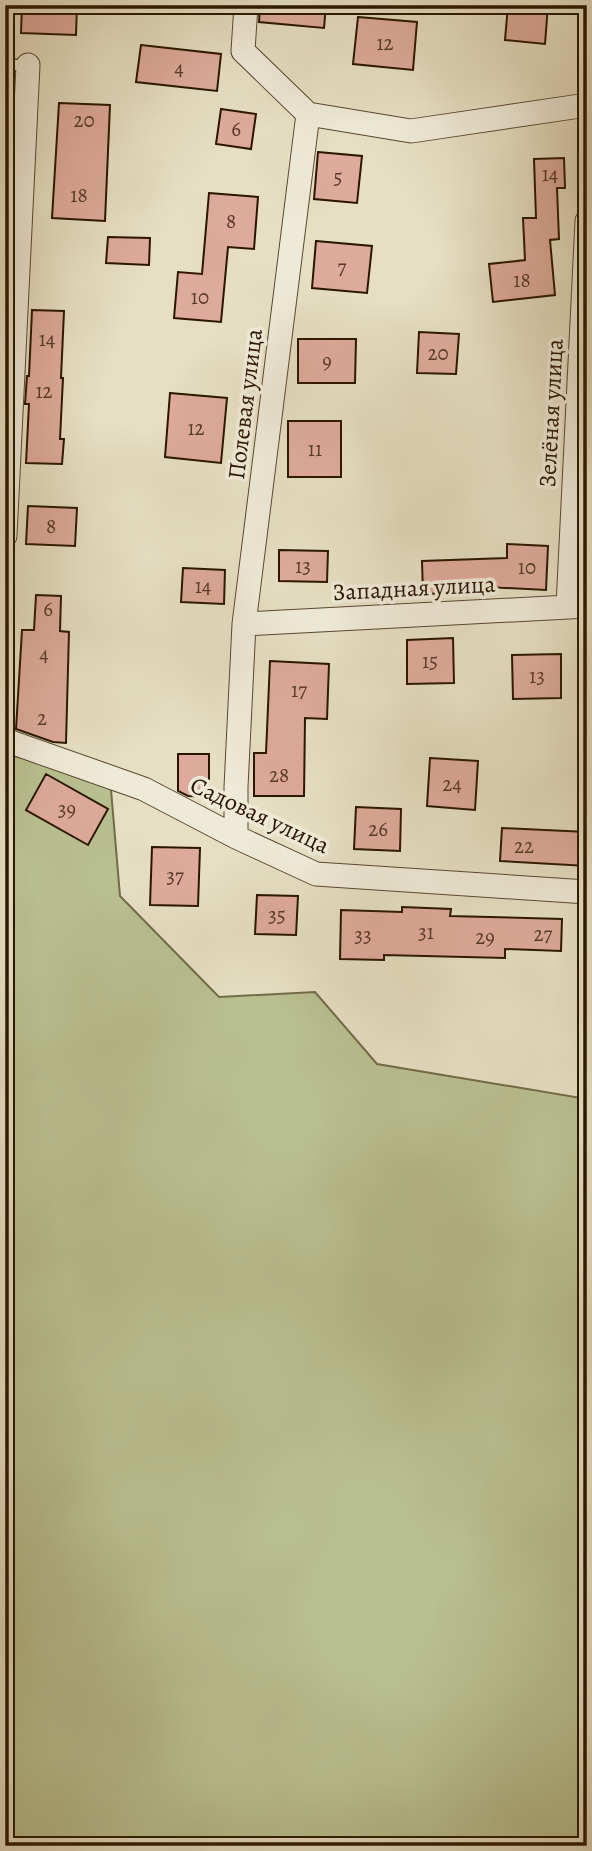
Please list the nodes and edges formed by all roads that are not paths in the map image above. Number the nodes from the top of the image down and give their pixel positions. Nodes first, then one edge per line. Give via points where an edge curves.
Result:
1 (246, 5) edge
2 (17, 65) edge
3 (587, 105) edge
4 (308, 114) junction
5 (587, 221) edge
6 (5, 536) edge
7 (577, 606) edge
8 (244, 624) junction
9 (5, 740) edge
10 (236, 837) junction
11 (587, 892) edge

1 - 4 street via 243,51
2 - 6 street
3 - 4 street via 411,131
4 - 8 street, Полевая улица
5 - 7 street, Зелёная улица
7 - 8 street, Западная улица
8 - 10 street, Полевая улица
9 - 10 street, Садовая улица via 144,789
10 - 11 street, Садовая улица via 316,874

